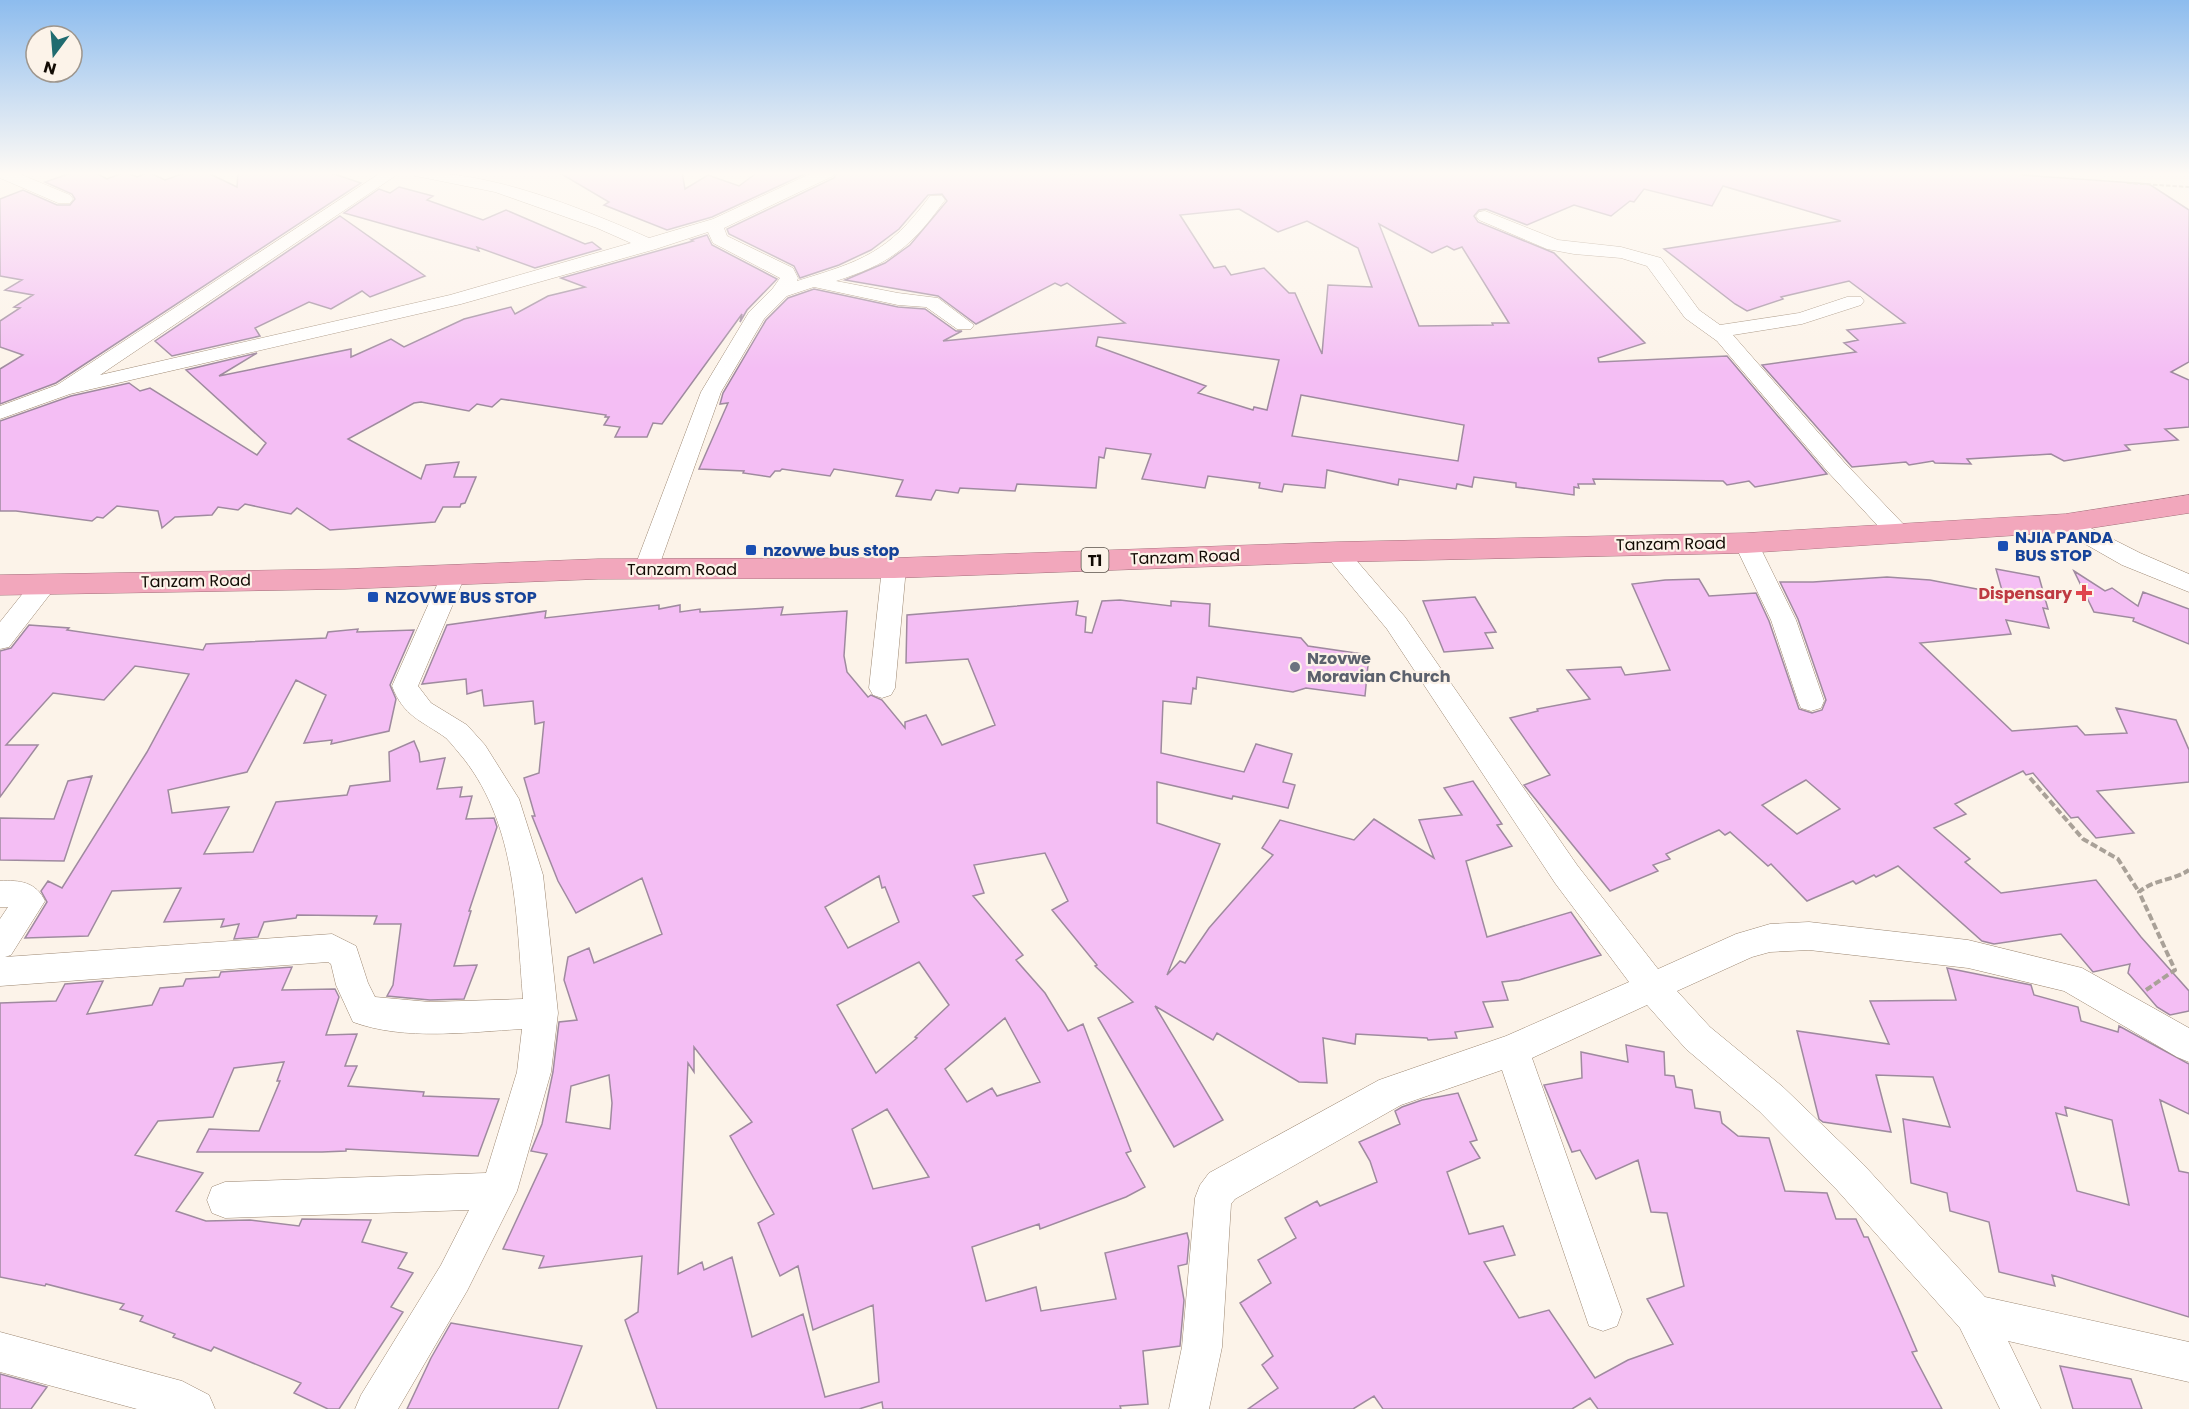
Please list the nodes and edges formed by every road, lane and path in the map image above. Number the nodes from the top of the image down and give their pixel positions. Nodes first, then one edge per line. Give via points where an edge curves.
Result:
1 (293, 238) edge
2 (634, 238) edge
3 (672, 238) edge
4 (719, 238) edge
5 (906, 238) edge
6 (1533, 238) edge
7 (650, 245) junction
8 (810, 281) junction
9 (780, 292) junction
10 (1854, 301) dead end
11 (964, 325) dead end
12 (1717, 331) junction
13 (64, 389) junction
14 (0, 413) edge
15 (2189, 504) edge
16 (2065, 523) junction
17 (1899, 534) junction
18 (1746, 543) junction
19 (1336, 552) junction
20 (894, 568) junction
21 (646, 569) junction
22 (453, 576) junction
23 (45, 583) junction
24 (2189, 584) edge
25 (0, 585) edge
26 (0, 640) edge
27 (882, 688) dead end
28 (1811, 701) dead end
29 (2030, 778) dead end
30 (2189, 870) edge
31 (2139, 892) junction
32 (0, 894) edge
33 (0, 945) edge
34 (0, 972) edge
35 (1652, 987) junction
36 (2128, 1011) junction
37 (541, 1013) junction
38 (2189, 1046) edge
39 (1512, 1050) junction
40 (499, 1191) junction
41 (225, 1200) dead end
42 (1603, 1312) dead end
43 (1974, 1314) junction
44 (0, 1352) edge
45 (2189, 1362) edge
46 (195, 1409) edge
47 (375, 1409) edge
48 (1189, 1409) edge
49 (2021, 1409) edge

1 - 13 street
2 - 7 street
3 - 7 street
4 - 9 street via 786,272 789,278
5 - 8 street via 842,272
6 - 12 street via 1545,243 1645,257 1654,262 1692,314
7 - 13 street via 454,300
8 - 9 street
8 - 11 street via 931,302
9 - 21 street via 756,316 711,392
10 - 12 street via 1802,318
12 - 17 street
13 - 14 street
15 - 16 highway, Tanzam Road / T1
16 - 17 highway, Tanzam Road / T1
16 - 24 street via 2131,559
17 - 18 highway, Tanzam Road / T1
18 - 19 highway, Tanzam Road / T1
18 - 28 street via 1783,615
19 - 20 highway, Tanzam Road / T1
19 - 35 street via 1396,623 1566,874
20 - 21 highway, Tanzam Road / T1
20 - 27 street
21 - 22 highway, Tanzam Road / T1
22 - 23 highway, Tanzam Road / T1
22 - 37 street via 405,686 421,710 457,732 505,799 528,875
23 - 25 highway, Tanzam Road / T1
23 - 26 street
29 - 31 path via 2083,839 2118,859
30 - 31 path via 2181,877 2149,881
31 - 36 path via 2175,970 2145,990
32 - 33 street via 21,894 30,901
34 - 37 street via 332,948 345,956 352,985 365,1011 431,1017
35 - 36 street via 1747,944 1770,938 1809,936 1968,954 2071,978
35 - 39 street
35 - 43 street via 1698,1038 1771,1098 1850,1177
36 - 38 street
37 - 40 street via 534,1072
39 - 42 street
39 - 48 street via 1391,1092 1222,1186 1213,1198 1202,1347
40 - 41 street
40 - 47 street via 454,1278
43 - 45 street
43 - 49 street
44 - 46 street via 182,1401

